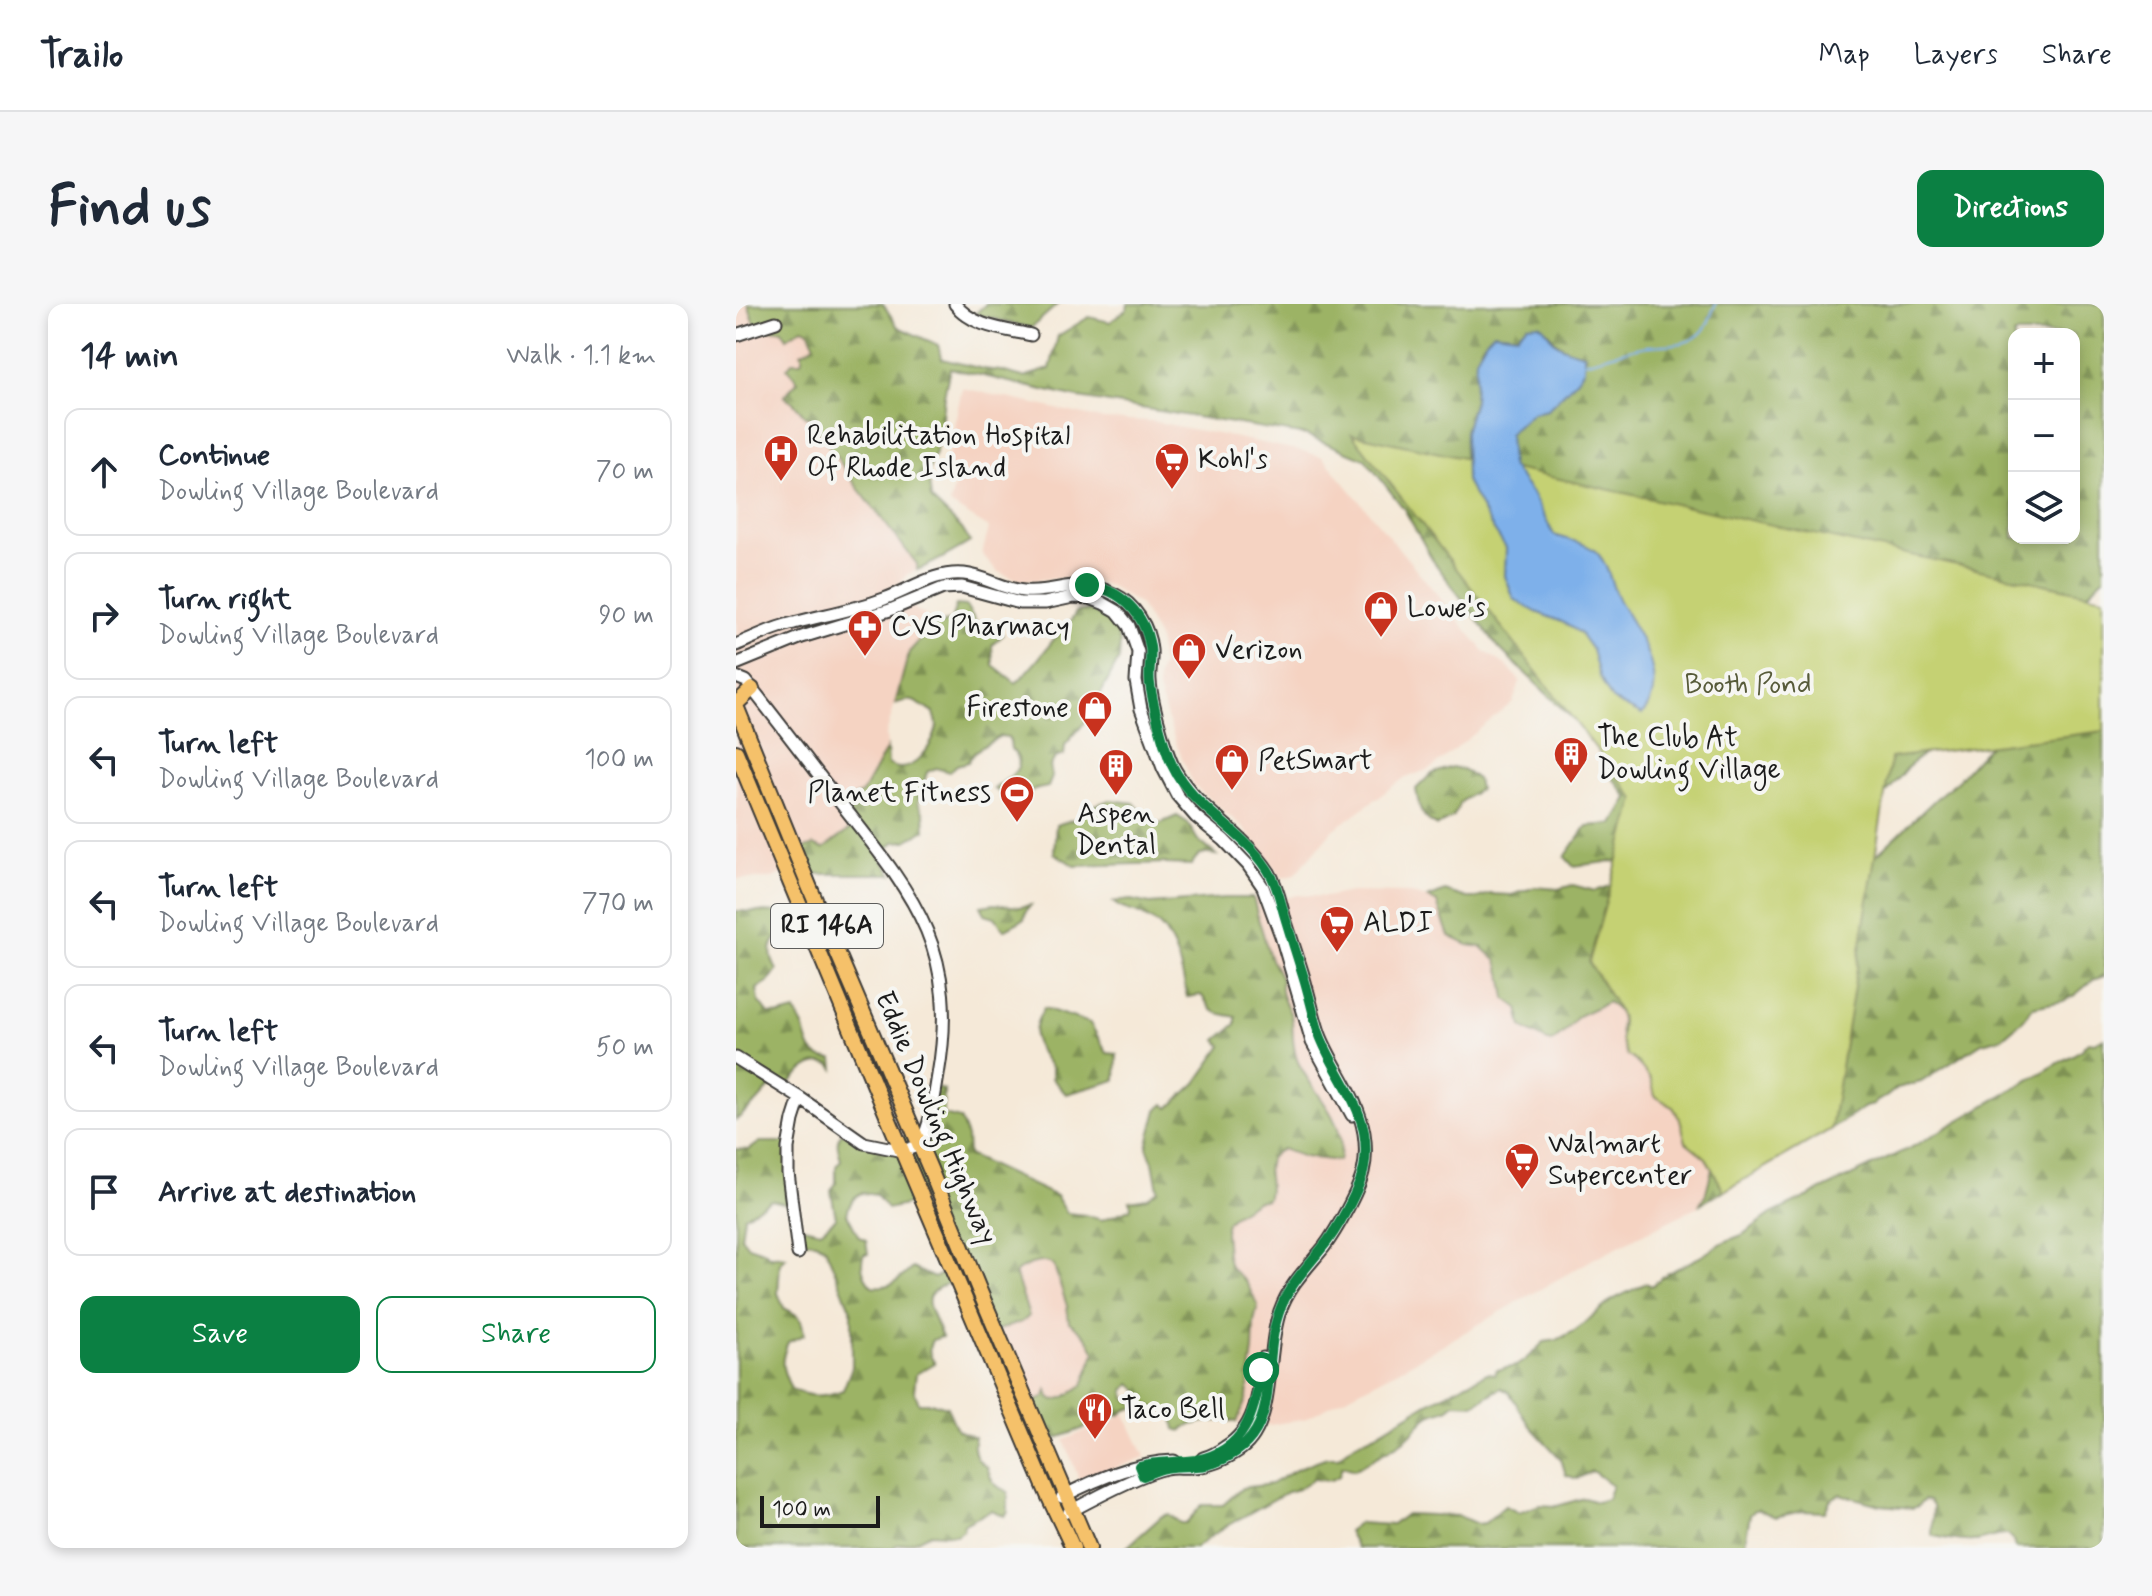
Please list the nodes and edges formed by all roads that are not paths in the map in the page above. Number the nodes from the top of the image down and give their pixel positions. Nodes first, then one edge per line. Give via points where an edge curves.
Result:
1 (955, 304) edge
2 (776, 322) dead end
3 (736, 335) edge
4 (1031, 335) dead end
5 (736, 645) edge
6 (736, 664) edge
7 (736, 677) edge
8 (752, 689) junction
9 (736, 705) edge
10 (736, 752) edge
11 (736, 1058) edge
12 (800, 1098) junction
13 (920, 1145) junction
14 (903, 1151) junction
15 (798, 1253) dead end
16 (1141, 1471) junction
17 (1068, 1494) junction
18 (1052, 1503) junction
19 (1073, 1510) junction
20 (1059, 1517) junction
21 (1073, 1548) edge
22 (1089, 1548) edge

1 - 4 street via 975,322
2 - 3 street
5 - 16 street via 791,623 887,599 941,575 963,574 1025,591 1097,586 1120,596 1146,628 1149,680 1172,765 1187,789 1232,828 1273,878 1321,1037 1357,1109 1364,1134 1363,1169 1336,1229 1304,1268 1280,1310 1266,1404 1250,1441 1214,1463
6 - 16 street via 943,588 962,587 1020,603 1073,597 1103,603 1129,626 1138,652 1141,709 1177,795 1248,865 1263,887 1312,1042 1350,1111 1358,1135 1358,1167 1331,1225 1280,1296 1266,1335 1257,1403 1243,1432 1211,1456 1155,1462
7 - 8 street
8 - 9 main road
8 - 13 street via 896,874 931,940 945,1013 928,1131
9 - 13 main road, Eddie Dowling Highway / RI 146A
10 - 14 main road, Eddie Dowling Highway / RI 146A
11 - 12 street
12 - 14 street via 864,1143
12 - 15 street via 788,1148
13 - 14 street
13 - 17 main road, Eddie Dowling Highway / RI 146A
14 - 18 main road, Eddie Dowling Highway / RI 146A
16 - 17 street via 1127,1469
16 - 19 street
17 - 18 street
17 - 19 main road, Eddie Dowling Highway / RI 146A
18 - 20 main road, Eddie Dowling Highway / RI 146A
19 - 20 street
19 - 22 main road, Eddie Dowling Highway / RI 146A
20 - 21 main road, Eddie Dowling Highway / RI 146A

